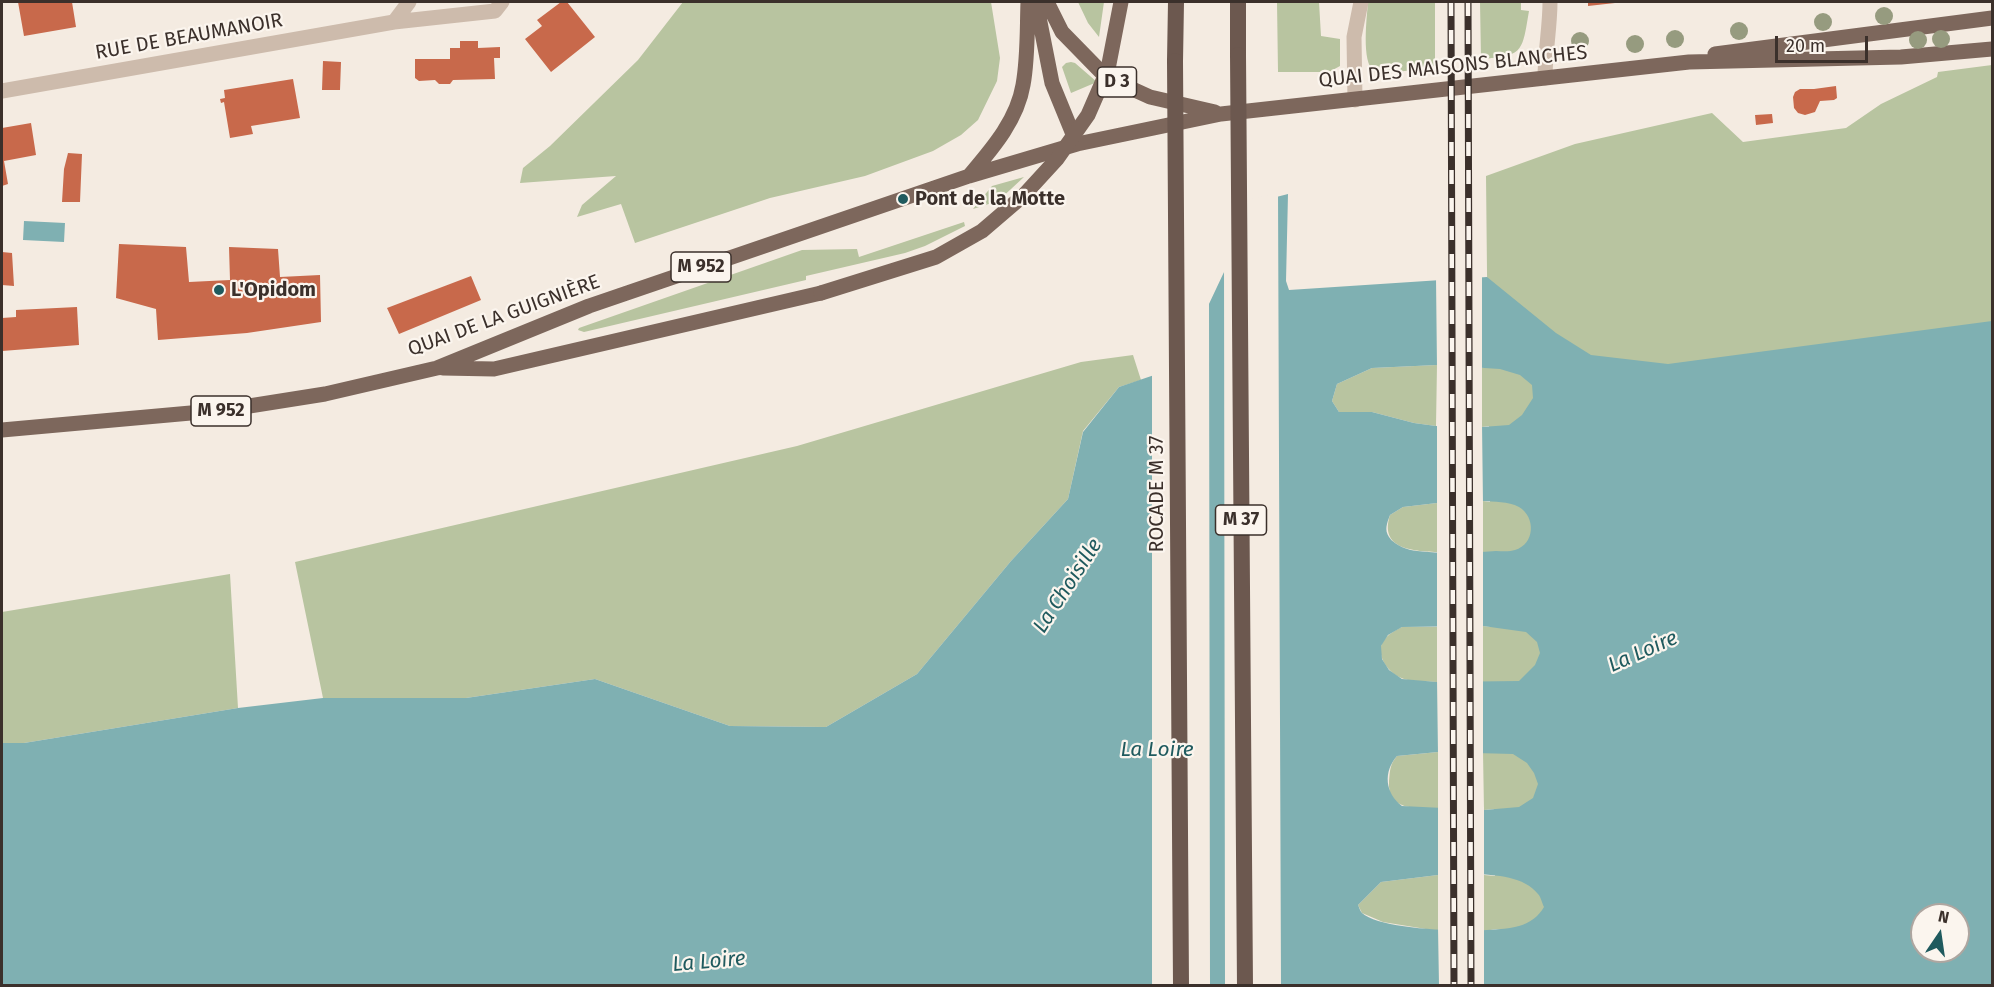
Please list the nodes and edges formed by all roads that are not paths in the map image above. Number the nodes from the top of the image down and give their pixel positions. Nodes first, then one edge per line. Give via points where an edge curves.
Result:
1 (409, 2) edge
2 (502, 2) edge
3 (1028, 2) edge
4 (1036, 2) edge
5 (1047, 2) edge
6 (1121, 2) edge
7 (1176, 2) edge
8 (1238, 2) edge
9 (1360, 2) edge
10 (1550, 2) edge
11 (1992, 18) edge
12 (394, 22) junction
13 (1992, 49) edge
14 (1689, 62) junction
15 (1545, 78) junction
16 (2, 91) edge
17 (1355, 100) junction
18 (1221, 114) junction
19 (1077, 144) junction
20 (969, 176) junction
21 (437, 368) junction
22 (2, 430) edge
23 (1181, 986) edge
24 (1245, 986) edge

1 - 12 street
2 - 12 street, RUE DE BEAUMANOIR via 495,11
3 - 20 main road via 1023,86 1016,110 1002,136
4 - 19 main road via 1052,83
5 - 18 main road, D 3 via 1062,32 1106,77 1150,97
6 - 21 main road, bridge via 1108,69 1088,115 1058,159 982,231 936,257 821,293 494,369
7 - 23 highway, ROCADE M 37, bridge
8 - 24 highway, M 37, bridge
9 - 17 street via 1354,37
10 - 15 street
11 - 14 main road, QUAI DES MAISONS BLANCHES via 1710,54
12 - 16 street, RUE DE BEAUMANOIR
13 - 14 main road, QUAI DES MAISONS BLANCHES via 1901,57
14 - 15 main road, QUAI DES MAISONS BLANCHES
15 - 17 main road, QUAI DES MAISONS BLANCHES
17 - 18 main road, QUAI DES MAISONS BLANCHES
18 - 19 main road, M 952
19 - 20 main road, M 952
20 - 21 main road, QUAI DE LA GUIGNIÈRE / M 952 via 589,306
21 - 22 main road, QUAI DE LA GUIGNIÈRE / M 952 via 325,394 224,410

